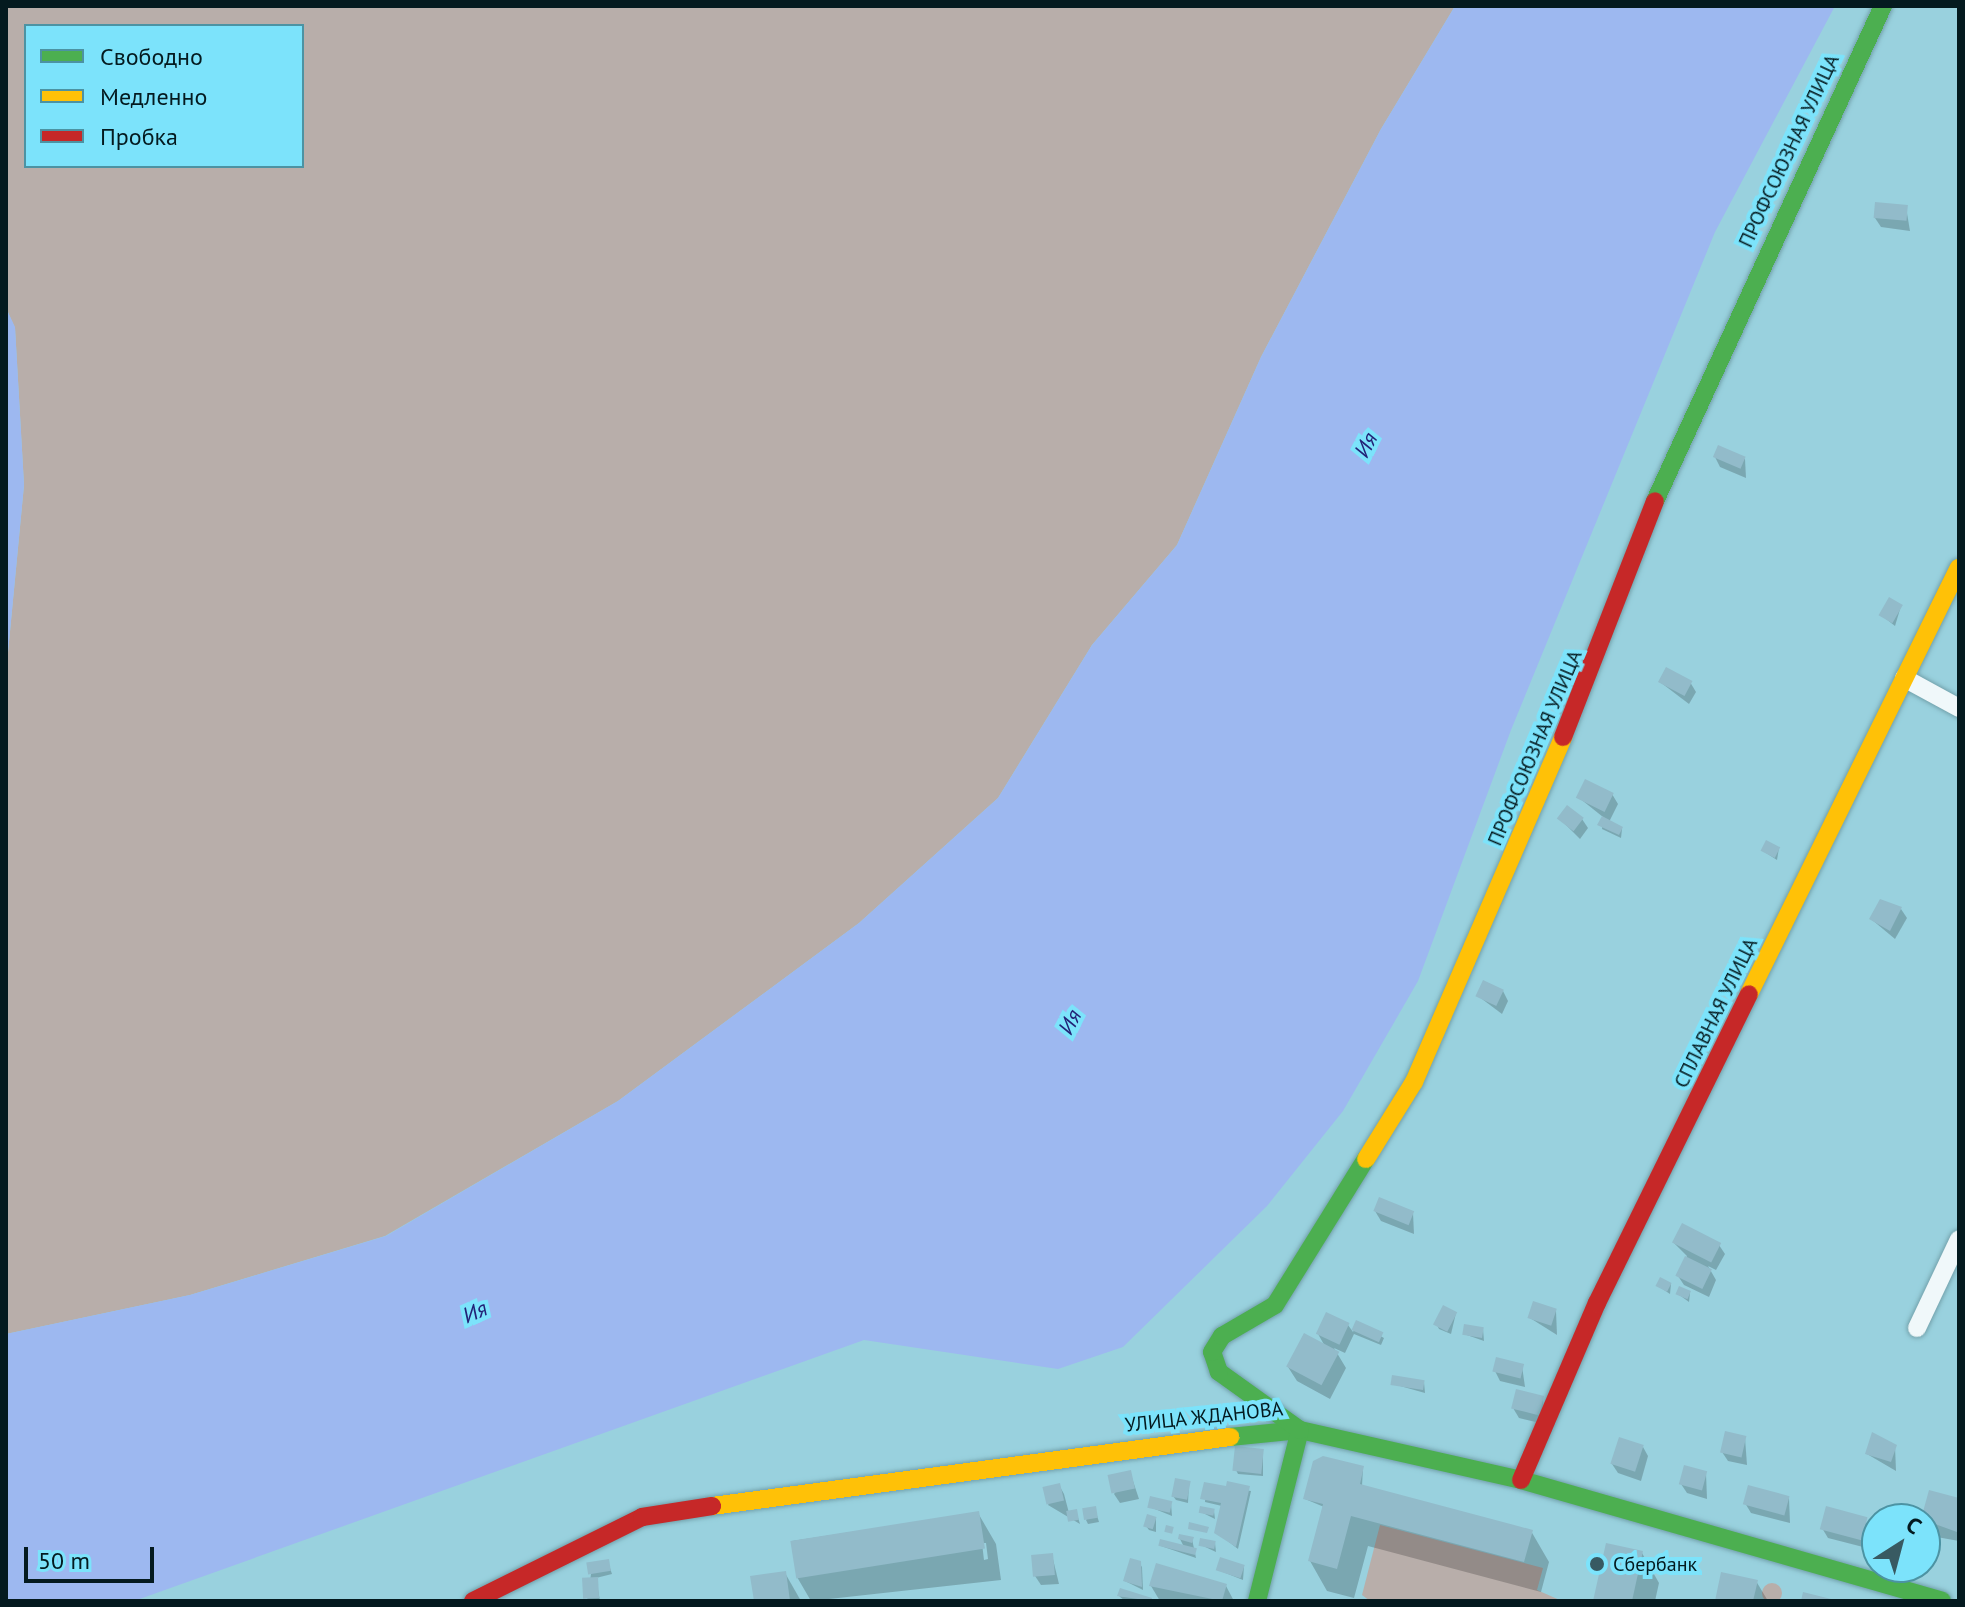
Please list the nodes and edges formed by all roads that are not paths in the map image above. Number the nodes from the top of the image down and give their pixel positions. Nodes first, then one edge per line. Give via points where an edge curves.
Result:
1 (1883, 6) edge
2 (1959, 568) edge
3 (1904, 678) junction
4 (1959, 708) edge
5 (1959, 1239) edge
6 (1917, 1328) dead end
7 (1300, 1430) junction
8 (1521, 1480) junction
9 (473, 1601) edge
10 (1257, 1601) edge
11 (1942, 1601) edge

1 - 7 street, ПРОФСОЮЗНАЯ УЛИЦА via 1658,496 1585,687 1414,1082 1275,1305 1222,1336 1212,1352 1219,1372
2 - 3 street, СПЛАВНАЯ УЛИЦА
3 - 4 street
3 - 8 street, СПЛАВНАЯ УЛИЦА via 1597,1303
5 - 6 street
7 - 8 street, УЛИЦА ЖДАНОВА
7 - 9 street, УЛИЦА ЖДАНОВА via 1019,1460 642,1517
7 - 10 street
8 - 11 street, УЛИЦА ЖДАНОВА

